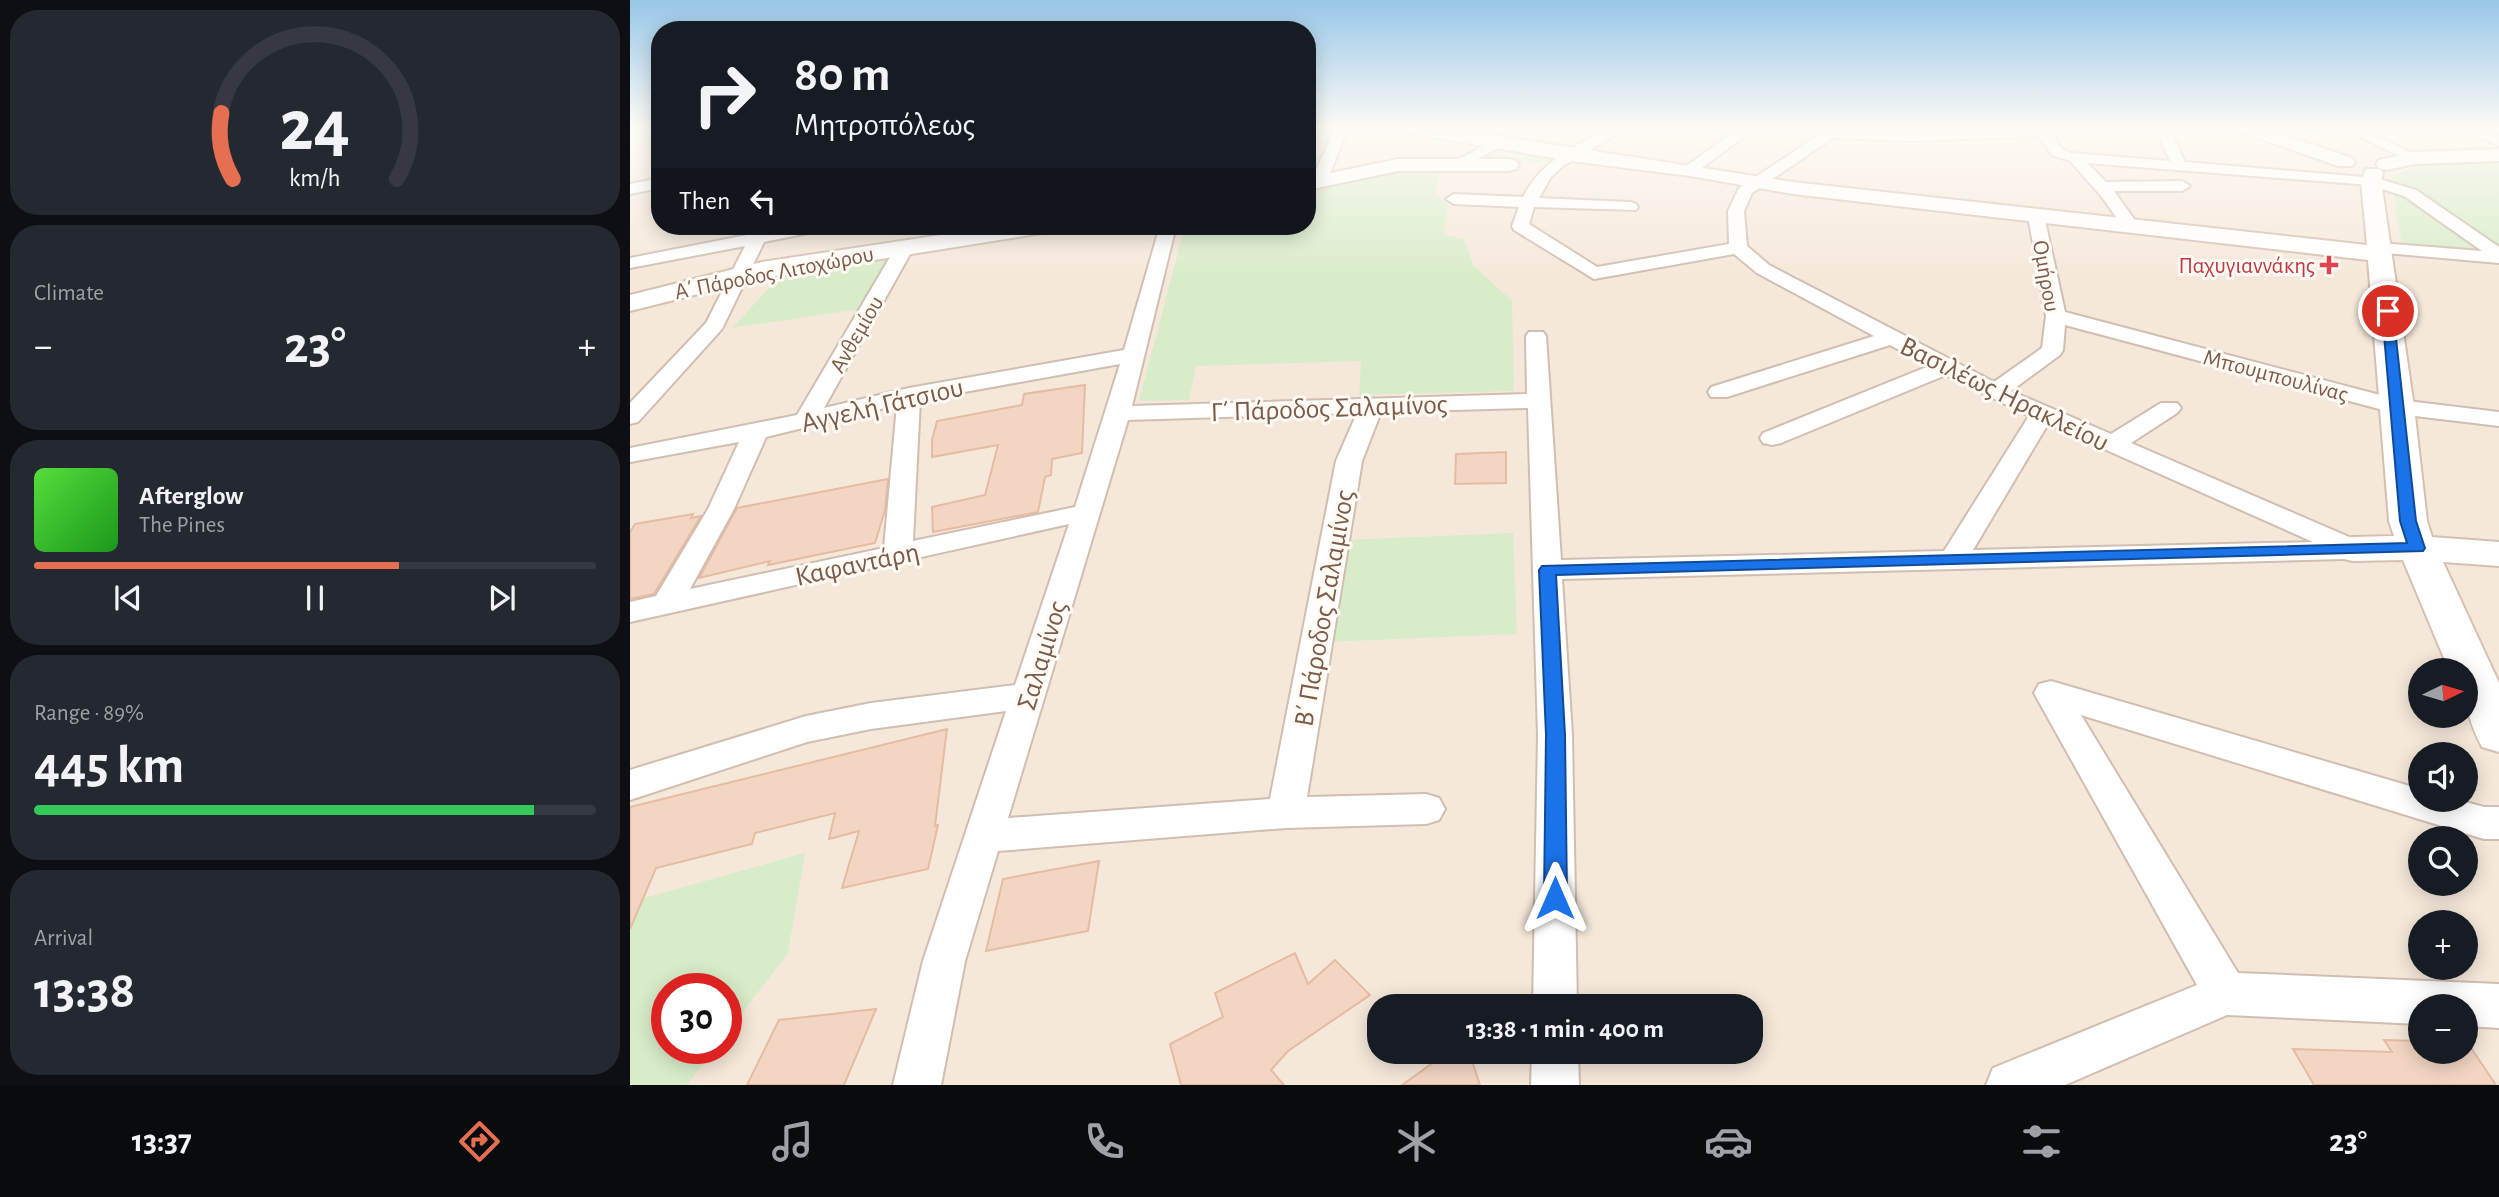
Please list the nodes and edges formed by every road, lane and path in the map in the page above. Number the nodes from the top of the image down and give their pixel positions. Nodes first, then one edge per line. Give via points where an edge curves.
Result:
1 (1336, 178) edge
2 (1542, 178) edge
3 (1739, 178) edge
4 (1763, 178) edge
5 (2092, 178) edge
6 (2370, 178) edge
7 (2383, 178) edge
8 (1758, 181) junction
9 (1316, 182) edge
10 (651, 185) edge
11 (2182, 186) dead end
12 (2102, 187) junction
13 (630, 189) edge
14 (1454, 199) dead end
15 (1527, 201) junction
16 (1630, 207) dead end
17 (2036, 216) junction
18 (2131, 226) junction
19 (742, 235) edge
20 (753, 235) edge
21 (984, 235) edge
22 (1166, 235) edge
23 (905, 247) junction
24 (1738, 248) junction
25 (2381, 251) junction
26 (2499, 256) edge
27 (630, 263) edge
28 (737, 275) junction
29 (630, 303) edge
30 (2056, 316) junction
31 (1536, 336) dead end
32 (1890, 338) junction
33 (1134, 355) junction
34 (1945, 367) junction
35 (1719, 392) dead end
36 (1995, 392) junction
37 (909, 395) junction
38 (1540, 401) junction
39 (1372, 406) junction
40 (2399, 407) junction
41 (2169, 408) dead end
42 (1118, 414) junction
43 (2042, 414) junction
44 (630, 417) edge
45 (2499, 419) edge
46 (806, 420) junction
47 (756, 432) junction
48 (1772, 438) dead end
49 (2111, 445) junction
50 (630, 455) edge
51 (1084, 513) junction
52 (2417, 548) junction
53 (2353, 549) junction
54 (898, 554) junction
55 (2499, 554) edge
56 (1953, 560) junction
57 (1548, 570) junction
58 (666, 605) junction
59 (630, 612) edge
60 (1028, 695) junction
61 (2499, 734) edge
62 (630, 785) edge
63 (1426, 809) dead end
64 (1286, 813) junction
65 (2499, 823) edge
66 (983, 836) junction
67 (1555, 994) edge
68 (2226, 994) junction
69 (2499, 1006) edge
70 (1555, 1064) edge
71 (917, 1085) edge
72 (1555, 1085) edge
73 (2010, 1085) edge

1 - 9 street
2 - 15 street
3 - 8 street
4 - 8 street
5 - 12 street
6 - 25 street
7 - 26 street
8 - 17 street
8 - 24 street via 1739,200
10 - 13 street
11 - 12 street
12 - 18 street
14 - 15 street
15 - 16 street
15 - 24 street via 1520,226 1594,273
17 - 18 street
17 - 30 street, Ομήρου
18 - 25 street
19 - 27 street
20 - 28 street
21 - 23 street, Α΄ Πάροδος Λιτοχώρου
22 - 33 street, Σαλαμίνος
23 - 28 street, Α΄ Πάροδος Λιτοχώρου
23 - 46 street, Ανθεμίου
24 - 32 street, Βασιλέως Ηρακλείου via 1763,269
25 - 26 street
25 - 40 street
28 - 29 street, Α΄ Πάροδος Λιτοχώρου
28 - 44 street via 715,326
30 - 36 street, Ομήρου via 2052,350
30 - 40 street, Μπουμπουλίνας
31 - 38 street
32 - 34 street, Βασιλέως Ηρακλείου
32 - 35 street
33 - 37 street, Αγγελή Γάτσιου
33 - 42 street, Σαλαμίνος
34 - 36 street, Βασιλέως Ηρακλείου
34 - 48 street
36 - 43 street, Βασιλέως Ηρακλείου
37 - 46 street, Αγγελή Γάτσιου
37 - 54 street
38 - 39 street, Γ΄ Πάροδος Σαλαμίνος
38 - 57 street
39 - 42 street, Γ΄ Πάροδος Σαλαμίνος
39 - 64 street, Β΄ Πάροδος Σαλαμίνος via 1349,461
40 - 45 street, Μπουμπουλίνας
40 - 52 street via 2408,521
41 - 49 street
42 - 51 street, Σαλαμίνος
43 - 49 street, Βασιλέως Ηρακλείου
43 - 56 street
46 - 47 street, Αγγελή Γάτσιου
47 - 50 street, Αγγελή Γάτσιου
47 - 58 street via 721,509
49 - 53 street, Βασιλέως Ηρακλείου
51 - 54 street, Καφαντάρη
51 - 60 street, Σαλαμίνος
52 - 53 street
52 - 55 street
52 - 61 street
53 - 56 street
54 - 58 street, Καφαντάρη
56 - 57 street
57 - 67 street via 1555,735
58 - 59 street, Καφαντάρη
60 - 62 street via 806,729
60 - 66 street, Σαλαμίνος
63 - 64 street
64 - 66 street
65 - 68 street via 2484,823 2051,693
66 - 71 street, Σαλαμίνος via 944,961
68 - 69 street
68 - 73 street
70 - 72 street

